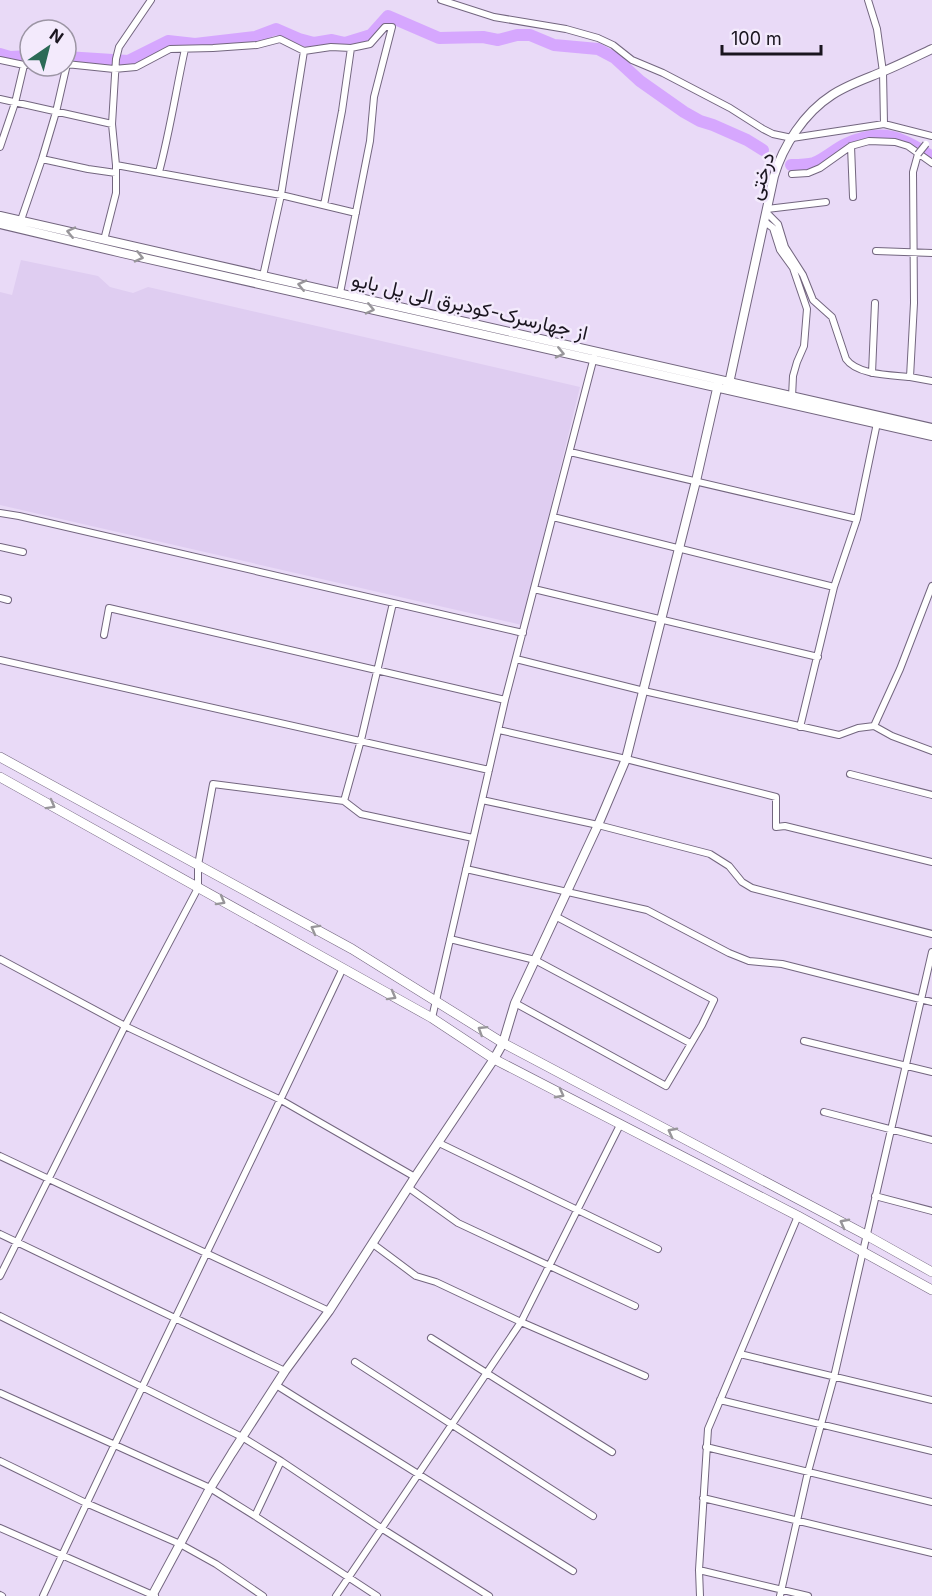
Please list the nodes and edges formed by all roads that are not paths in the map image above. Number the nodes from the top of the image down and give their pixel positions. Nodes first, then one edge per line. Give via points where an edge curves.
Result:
1 (151, 0) edge
2 (441, 0) edge
3 (868, 0) edge
4 (351, 48) junction
5 (185, 49) junction
6 (932, 49) edge
7 (304, 51) junction
8 (0, 60) edge
9 (18, 63) edge
10 (78, 64) edge
11 (115, 64) junction
12 (883, 72) junction
13 (23, 78) edge
14 (63, 78) edge
15 (0, 99) edge
16 (15, 103) junction
17 (56, 112) junction
18 (112, 124) junction
19 (884, 124) junction
20 (932, 137) edge
21 (792, 138) junction
22 (851, 146) junction
23 (0, 147) edge
24 (42, 159) junction
25 (932, 163) edge
26 (116, 169) junction
27 (159, 172) junction
28 (792, 174) dead end
29 (281, 195) junction
30 (852, 197) dead end
31 (826, 202) dead end
32 (324, 205) junction
33 (356, 213) junction
34 (766, 214) junction
35 (0, 216) edge
36 (21, 220) junction
37 (0, 224) edge
38 (104, 240) junction
39 (876, 252) dead end
40 (913, 252) junction
41 (932, 253) edge
42 (803, 275) junction
43 (263, 276) junction
44 (796, 278) junction
45 (340, 294) junction
46 (875, 303) dead end
47 (595, 356) junction
48 (872, 373) junction
49 (910, 377) junction
50 (932, 381) edge
51 (718, 384) junction
52 (729, 386) junction
53 (792, 396) junction
54 (877, 423) junction
55 (932, 428) edge
56 (932, 436) edge
57 (570, 452) junction
58 (696, 481) junction
59 (0, 513) edge
60 (553, 517) junction
61 (857, 519) junction
62 (0, 547) edge
63 (678, 548) junction
64 (23, 552) dead end
65 (932, 586) edge
66 (834, 587) junction
67 (534, 589) junction
68 (0, 598) edge
69 (8, 600) dead end
70 (393, 603) junction
71 (662, 619) junction
72 (523, 633) junction
73 (104, 635) dead end
74 (818, 657) junction
75 (516, 659) junction
76 (0, 660) edge
77 (376, 670) junction
78 (644, 691) junction
79 (505, 700) junction
80 (874, 726) junction
81 (801, 727) junction
82 (498, 730) junction
83 (361, 740) junction
84 (932, 751) edge
85 (0, 757) edge
86 (626, 759) junction
87 (489, 770) junction
88 (850, 774) dead end
89 (0, 777) edge
90 (932, 795) edge
91 (482, 800) junction
92 (344, 801) junction
93 (598, 825) junction
94 (473, 838) junction
95 (932, 862) edge
96 (198, 865) junction
97 (466, 869) junction
98 (198, 888) junction
99 (566, 892) junction
100 (555, 916) junction
101 (932, 934) edge
102 (450, 939) junction
103 (932, 952) edge
104 (0, 959) edge
105 (535, 960) junction
106 (343, 968) junction
107 (921, 999) junction
108 (435, 1001) junction
109 (932, 1002) edge
110 (515, 1003) junction
111 (432, 1018) junction
112 (125, 1026) junction
113 (804, 1041) dead end
114 (503, 1043) junction
115 (690, 1043) junction
116 (494, 1059) junction
117 (905, 1066) junction
118 (932, 1072) edge
119 (281, 1100) junction
120 (824, 1112) dead end
121 (620, 1125) junction
122 (890, 1129) junction
123 (932, 1140) edge
124 (439, 1143) junction
125 (0, 1156) edge
126 (415, 1177) junction
127 (49, 1179) junction
128 (409, 1188) junction
129 (875, 1196) junction
130 (576, 1210) junction
131 (932, 1211) edge
132 (798, 1216) junction
133 (0, 1234) edge
134 (866, 1235) junction
135 (17, 1242) junction
136 (372, 1244) junction
137 (658, 1249) dead end
138 (862, 1251) junction
139 (207, 1253) junction
140 (549, 1266) junction
141 (932, 1272) edge
142 (0, 1276) edge
143 (932, 1290) edge
144 (635, 1306) dead end
145 (329, 1311) junction
146 (0, 1316) edge
147 (175, 1318) junction
148 (521, 1322) junction
149 (431, 1338) dead end
150 (740, 1354) junction
151 (355, 1362) dead end
152 (285, 1371) junction
153 (487, 1374) junction
154 (645, 1376) dead end
155 (834, 1377) junction
156 (276, 1385) junction
157 (141, 1387) junction
158 (0, 1393) edge
159 (720, 1400) junction
160 (932, 1400) edge
161 (821, 1424) junction
162 (452, 1425) junction
163 (242, 1437) junction
164 (113, 1444) junction
165 (706, 1447) junction
166 (932, 1451) edge
167 (612, 1452) dead end
168 (0, 1461) edge
169 (281, 1461) junction
170 (808, 1472) junction
171 (417, 1474) junction
172 (210, 1488) junction
173 (703, 1498) junction
174 (932, 1502) edge
175 (86, 1503) junction
176 (255, 1516) junction
177 (593, 1516) dead end
178 (797, 1520) junction
179 (0, 1528) edge
180 (381, 1528) junction
181 (180, 1544) junction
182 (932, 1553) edge
183 (62, 1555) junction
184 (699, 1570) junction
185 (573, 1571) dead end
186 (348, 1577) junction
187 (781, 1593) edge
188 (153, 1595) edge
189 (43, 1596) edge
190 (263, 1596) edge
191 (336, 1596) edge
192 (377, 1596) edge
193 (489, 1596) edge
194 (700, 1596) edge
195 (808, 1596) edge

1 - 11 street via 119,47
2 - 21 street via 494,16 598,38 763,129
3 - 12 street
4 - 7 street
4 - 32 street
4 - 33 street via 370,44 385,27 392,27 374,97
5 - 7 street via 257,45 280,39
5 - 11 street via 170,49 136,67
5 - 27 street
6 - 12 street, درختی
7 - 29 street
8 - 9 street
10 - 11 street
11 - 18 street
12 - 19 street
12 - 21 street, درختی via 831,96 809,114
13 - 16 street
14 - 17 street
15 - 16 street
16 - 17 street
16 - 23 street
17 - 18 street
17 - 24 street
18 - 26 street
19 - 20 street
19 - 21 street
20 - 40 street, bridge via 918,154 913,172
21 - 34 street, درختی via 778,163
22 - 25 street via 869,141 895,142
22 - 28 street via 820,168
22 - 30 street
24 - 26 street via 88,169
24 - 36 street
26 - 27 street
26 - 38 street via 116,193
27 - 29 street
29 - 32 street
29 - 43 street
31 - 34 street
32 - 33 street
33 - 45 street
34 - 42 street via 778,224 785,247
34 - 44 street
34 - 52 street, درختی
35 - 36 street, از جهارسرک-کودبرق الی پل بایو
38 -> 36 street, از جهارسرک-کودبرق الی پل بایو
37 -> 47 street, از جهارسرک-کودبرق الی پل بایو
38 - 43 street, از جهارسرک-کودبرق الی پل بایو
39 - 40 street
40 - 41 street
40 - 49 street
42 - 44 street
42 - 48 street via 813,300 832,316 846,359
45 -> 43 street, از جهارسرک-کودبرق الی پل بایو
44 - 53 street via 807,309 804,346 797,362
45 - 47 street, از جهارسرک-کودبرق الی پل بایو
46 - 48 street
47 - 51 street, از جهارسرک-کودبرق الی پل بایو
47 - 57 street
48 - 49 street
49 - 50 street
51 - 52 street, از جهارسرک-کودبرق الی پل بایو
51 - 58 street
52 - 53 street, از جهارسرک-کودبرق الی پل بایو
52 - 54 street, از جهارسرک-کودبرق الی پل بایو
53 - 55 street, از جهارسرک-کودبرق الی پل بایو
54 - 56 street, از جهارسرک-کودبرق الی پل بایو
54 - 61 street
57 - 58 street
57 - 60 street
58 - 61 street
58 - 63 street
59 - 70 street
60 - 63 street
60 - 67 street
61 - 66 street
62 - 64 street
63 - 66 street
63 - 71 street
65 - 80 street
66 - 74 street
67 - 71 street
67 - 72 street
68 - 69 street
70 - 72 street
70 - 77 street
71 - 74 street
71 - 78 street
72 - 75 street
73 - 77 street via 109,608
74 - 81 street
75 - 78 street
75 - 79 street
76 - 83 street
77 - 79 street
77 - 83 street
78 - 81 street
78 - 86 street
79 - 82 street
80 - 81 street via 839,735
80 - 84 street
82 - 86 street
82 - 87 street
83 - 87 street
83 - 92 street
85 - 96 main road
86 - 93 street
86 - 95 street via 776,797 776,827
87 - 91 street
88 - 90 street
89 -> 98 main road
91 - 93 street
91 - 94 street
92 - 94 street via 361,814
92 - 96 street via 213,784
93 - 99 street
93 - 101 street via 710,854 752,888
94 - 97 street
96 - 98 street
108 -> 96 main road via 352,949
97 - 99 street
97 - 102 street
98 -> 106 main road
98 - 112 street
99 - 100 street
99 - 107 street via 647,910 750,961 782,964
100 - 105 street
100 - 115 street via 714,1000
102 - 105 street
102 - 108 street
103 - 107 street
104 - 112 street
105 - 110 street
105 - 115 street
106 -> 111 main road
106 - 119 street
107 - 109 street
107 - 117 street
108 - 111 street
114 -> 108 main road
110 - 114 street
110 - 115 street via 666,1086
111 - 116 main road
112 - 119 street
112 - 127 street
113 - 117 street
114 - 116 street
134 -> 114 main road
116 -> 121 main road
116 - 124 street
117 - 118 street
117 - 122 street
119 - 126 street
119 - 139 street
120 - 122 street
121 - 130 street
121 - 132 main road
122 - 123 street
122 - 129 street
124 - 126 street
124 - 130 street
125 - 127 street
126 - 128 street
127 - 135 street
127 - 139 street
128 - 136 street
128 - 140 street via 458,1223
129 - 131 street
129 - 134 street
130 - 137 street
130 - 140 street
132 - 138 main road
132 - 150 street
133 - 135 street
134 - 138 street
134 - 141 main road
135 - 142 street
135 - 147 street
136 - 145 street
136 - 148 street via 416,1276
138 - 143 main road
138 - 155 street
139 - 145 street
139 - 147 street
140 - 144 street
140 - 148 street
145 - 152 street
146 - 157 street
147 - 152 street
147 - 157 street
148 - 153 street
148 - 154 street
149 - 153 street
150 - 155 street
150 - 159 street
151 - 162 street
152 - 156 street
153 - 162 street
153 - 167 street
155 - 160 street
155 - 161 street
156 - 163 street
156 - 171 street
157 - 163 street
157 - 164 street
158 - 164 street
159 - 161 street
159 - 165 street via 708,1429
161 - 166 street
161 - 170 street
162 - 171 street
162 - 177 street
163 - 169 street
163 - 172 street
164 - 172 street
164 - 175 street
165 - 170 street
165 - 173 street
168 - 175 street
169 - 176 street
169 - 180 street
170 - 174 street
170 - 178 street
171 - 180 street
171 - 185 street
172 - 176 street
172 - 181 street
173 - 178 street
173 - 184 street
175 - 181 street
175 - 183 street
176 - 186 street
178 - 182 street
178 - 187 street
179 - 183 street
180 - 186 street
180 - 193 street
181 - 188 street
181 - 190 street
183 - 188 street
183 - 189 street
184 - 187 street
184 - 194 street
186 - 191 street
186 - 192 street
187 - 195 street

